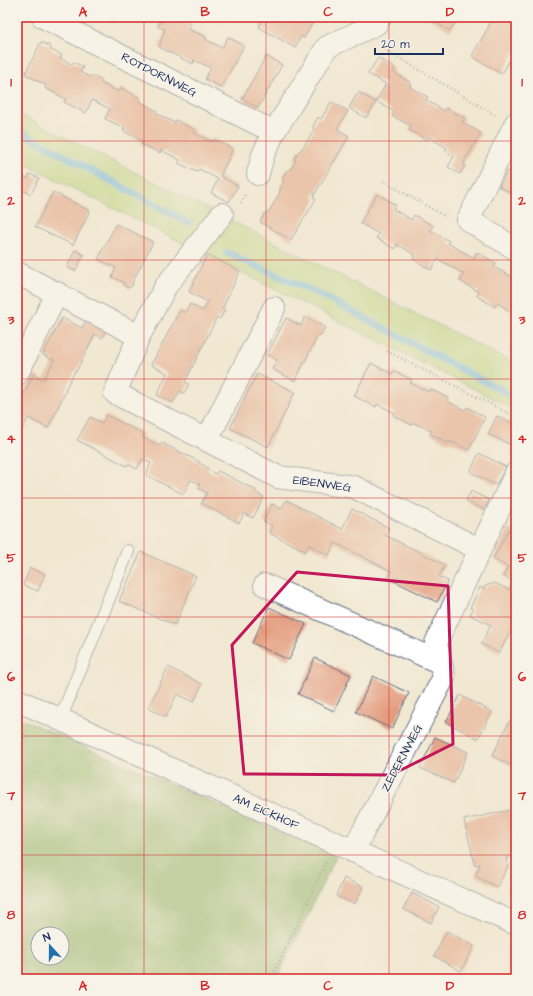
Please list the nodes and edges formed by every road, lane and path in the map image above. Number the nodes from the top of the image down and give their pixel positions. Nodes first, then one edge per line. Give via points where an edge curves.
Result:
1 (43, 17) edge
2 (380, 17) edge
3 (363, 30) junction
4 (515, 125) edge
5 (274, 132) junction
6 (258, 174) joint
7 (383, 181) dead end
8 (222, 214) joint
9 (468, 220) junction
10 (516, 248) edge
11 (17, 272) edge
12 (57, 293) junction
13 (274, 308) dead end
14 (139, 336) junction
15 (387, 351) dead end
16 (17, 374) edge
17 (516, 417) edge
18 (207, 440) junction
19 (516, 472) edge
20 (479, 549) junction
21 (128, 551) dead end
22 (265, 585) dead end
23 (441, 663) junction
24 (17, 700) edge
25 (60, 720) junction
26 (343, 847) junction
27 (516, 924) edge
28 (271, 979) edge

1 - 5 street, ROTDORNWEG
2 - 3 street via 376,24
3 - 4 path via 377,45
3 - 5 street via 327,47
4 - 9 street
5 - 6 street via 263,155
6 - 8 path via 233,216
7 - 9 path via 456,222
8 - 14 street, EIBENWEG via 166,286
9 - 10 street
11 - 12 street
12 - 14 street
12 - 16 street
13 - 18 street
14 - 18 street, EIBENWEG via 115,393
15 - 17 path
18 - 20 street, EIBENWEG via 278,477 354,487
19 - 20 street, ZEDERNWEG
20 - 23 street, ZEDERNWEG via 436,643
21 - 25 lane
22 - 23 street
23 - 26 street, ZEDERNWEG via 444,677
24 - 25 street, AM EICKHOF
25 - 26 street, AM EICKHOF
26 - 27 street, AM EICKHOF
26 - 28 path via 305,908

